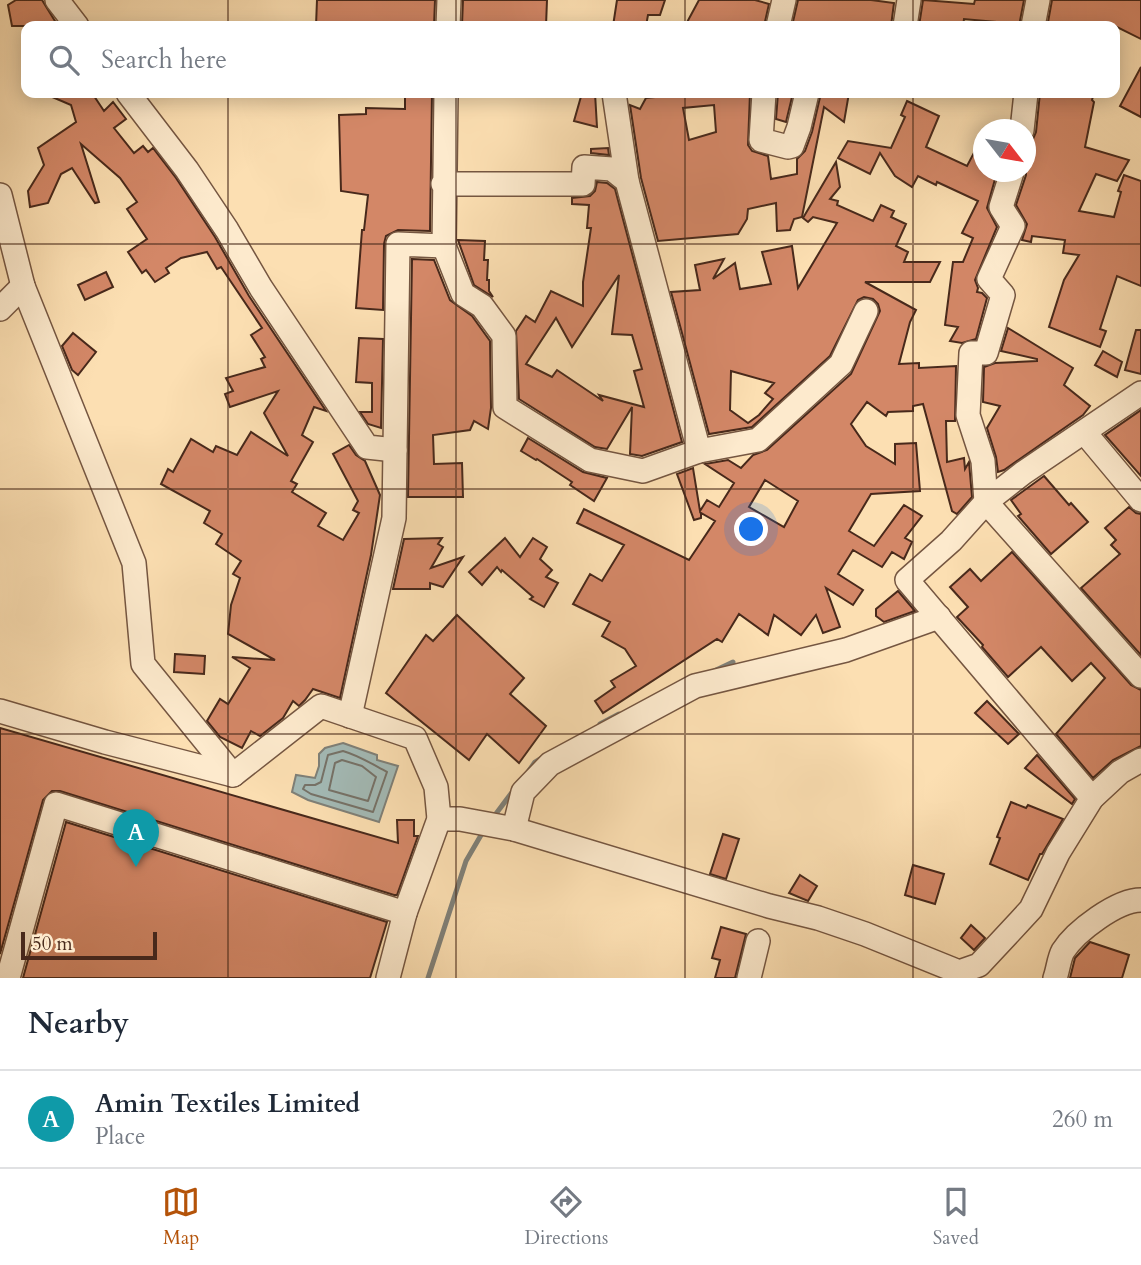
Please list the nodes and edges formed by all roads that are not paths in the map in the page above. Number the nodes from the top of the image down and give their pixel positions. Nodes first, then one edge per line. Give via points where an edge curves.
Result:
1 (57, 0) edge
2 (449, 0) edge
3 (784, 0) edge
4 (909, 0) edge
5 (1038, 0) edge
6 (73, 21) edge
7 (449, 21) edge
8 (780, 21) edge
9 (906, 21) edge
10 (1034, 21) edge
11 (132, 98) edge
12 (446, 98) edge
13 (615, 98) edge
14 (764, 98) edge
15 (806, 98) edge
16 (1025, 98) edge
17 (1023, 119) edge
18 (627, 181) junction
19 (1009, 182) edge
20 (443, 184) junction
21 (0, 195) edge
22 (444, 246) junction
23 (23, 286) junction
24 (0, 309) edge
25 (866, 311) dead end
26 (1141, 393) edge
27 (1085, 433) junction
28 (395, 450) junction
29 (699, 452) junction
30 (1141, 500) edge
31 (986, 502) junction
32 (939, 617) junction
33 (1141, 676) edge
34 (0, 711) edge
35 (349, 716) junction
36 (1141, 760) edge
37 (233, 775) junction
38 (1092, 798) junction
39 (450, 819) junction
40 (503, 826) junction
41 (1141, 900) edge
42 (405, 913) junction
43 (758, 941) dead end
44 (8, 978) edge
45 (388, 978) edge
46 (749, 978) edge
47 (1055, 978) edge

1 - 6 street
2 - 7 street
3 - 8 street
4 - 9 street
5 - 10 street
11 - 28 street via 187,170 368,447
12 - 20 street
13 - 18 street
14 - 15 street via 761,141 792,146
16 - 17 street
18 - 20 street via 612,169 584,167 583,184
18 - 29 street
19 - 31 street via 1001,207 1013,226 989,279 1003,295 986,353 971,353 968,415 983,461
20 - 22 street
21 - 23 street
22 - 28 street via 398,244
22 - 29 street via 463,294 482,306 504,336 505,407 590,460 643,471
23 - 24 street
23 - 37 street via 134,563 143,664
25 - 29 street via 841,364 758,440
26 - 27 street
27 - 30 street
27 - 31 street
28 - 35 street via 394,518
31 - 32 street via 907,580
31 - 33 street
32 - 38 street
32 - 40 street via 846,650 695,686 550,764 523,792
34 - 37 street
35 - 37 street via 321,706
35 - 39 street via 415,738
36 - 38 street
38 - 40 street via 1031,909 979,965 959,972 818,918
39 - 40 street
39 - 42 street
41 - 47 street via 1129,900 1093,920 1063,951
42 - 44 street via 56,804
42 - 45 street
43 - 46 street

